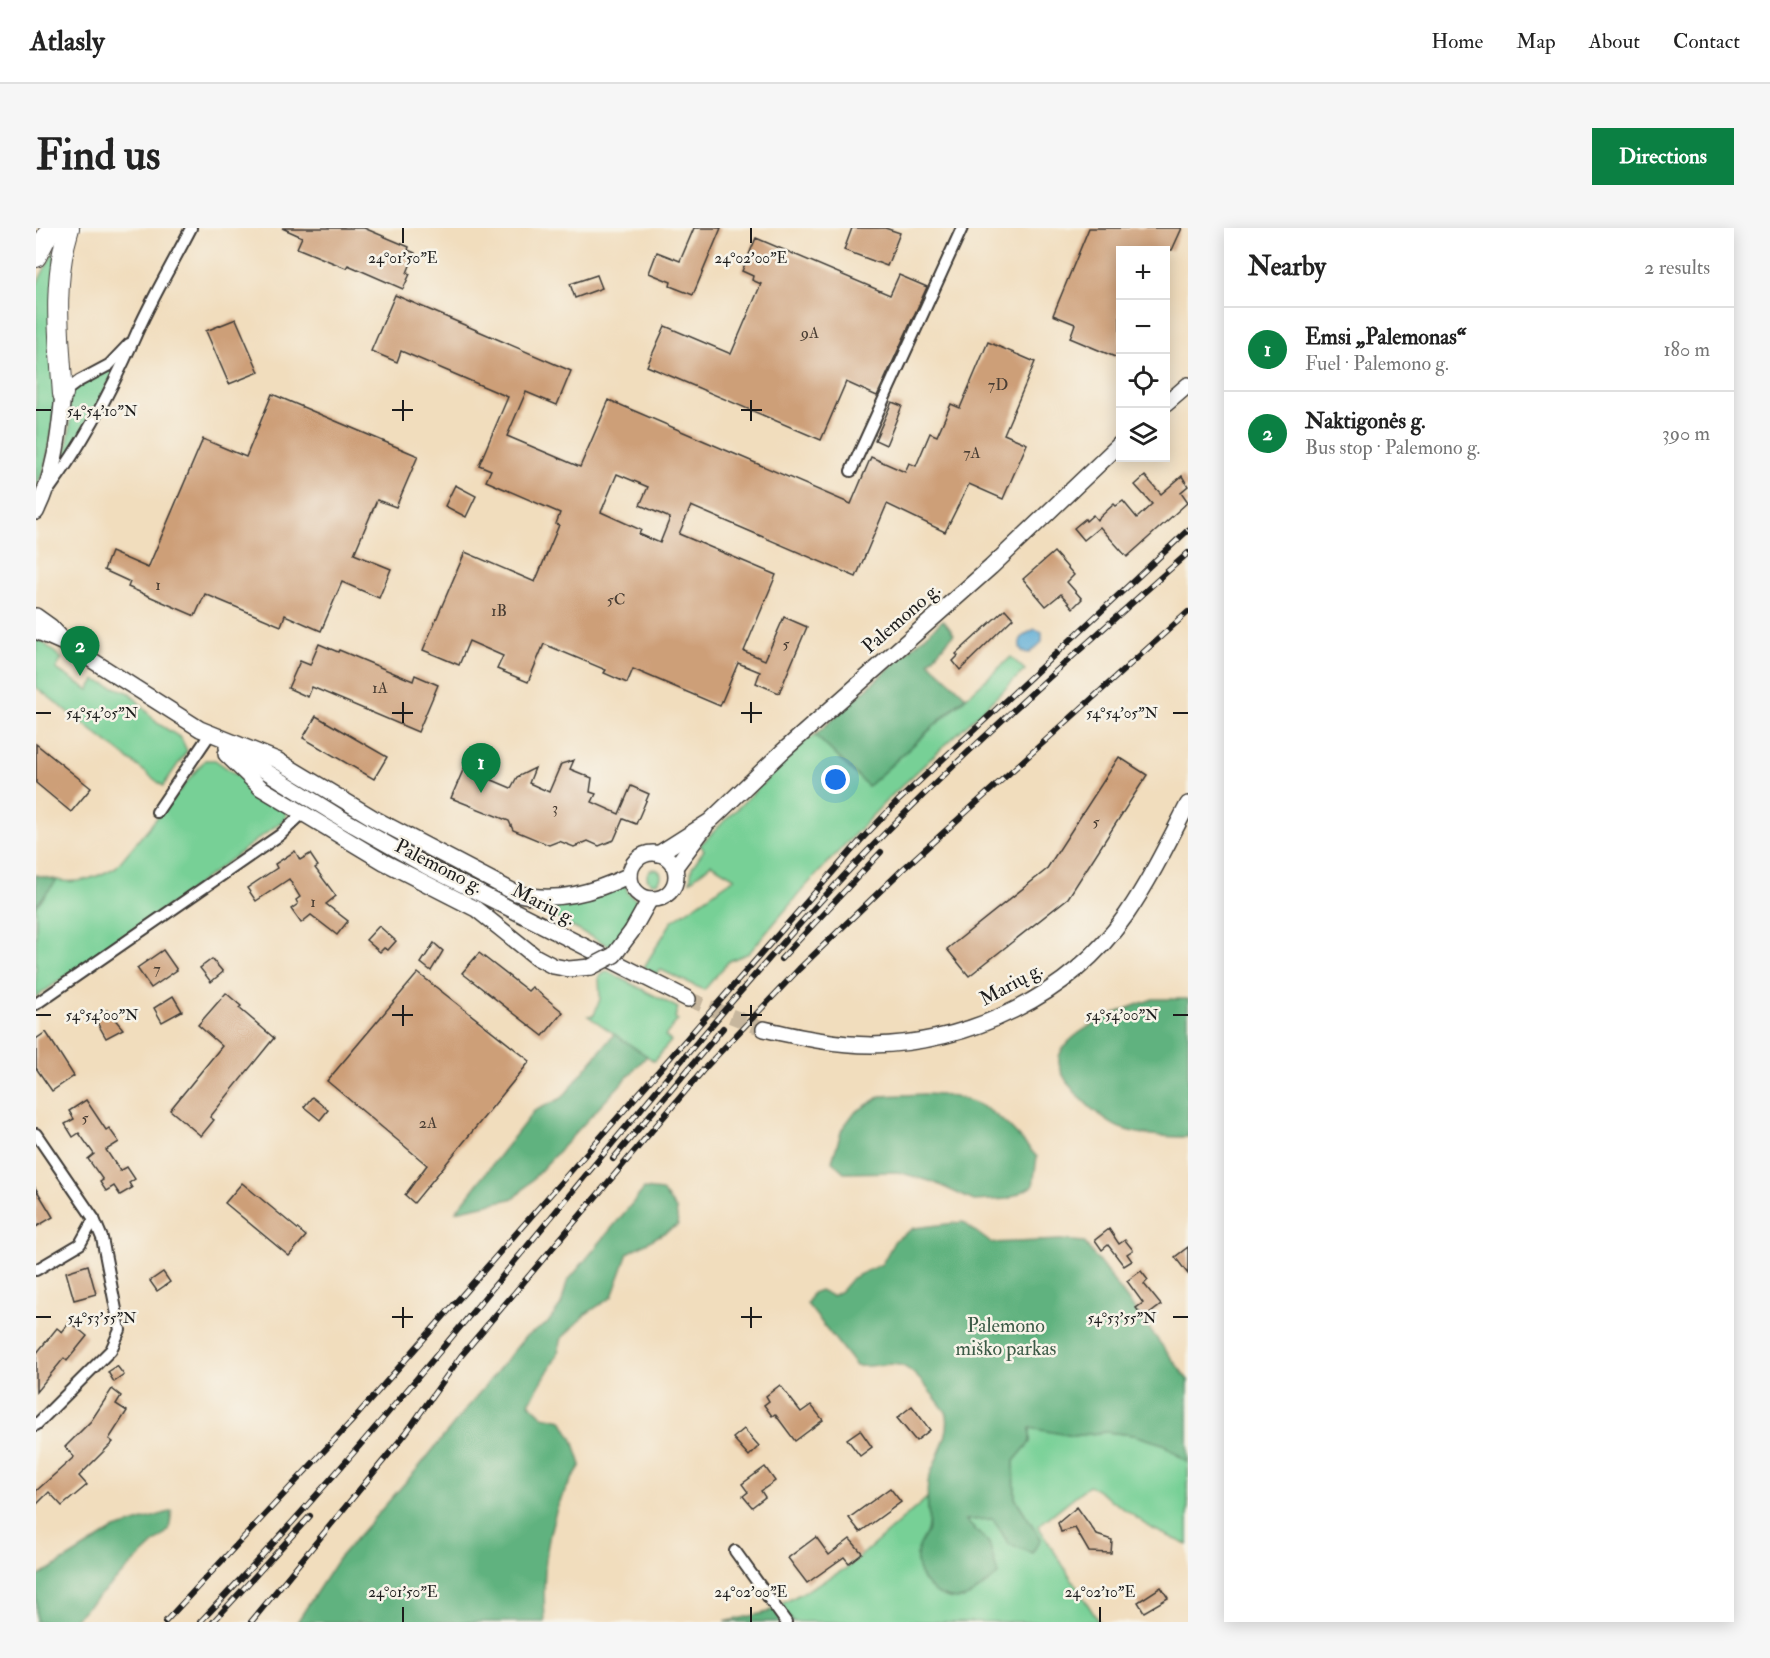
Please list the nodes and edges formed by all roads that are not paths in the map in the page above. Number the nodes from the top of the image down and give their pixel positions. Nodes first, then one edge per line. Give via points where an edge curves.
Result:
1 (51, 228) edge
2 (69, 228) edge
3 (191, 228) edge
4 (962, 228) edge
5 (36, 257) edge
6 (134, 339) junction
7 (1188, 385) edge
8 (63, 394) junction
9 (1170, 401) edge
10 (1116, 448) edge
11 (851, 471) dead end
12 (44, 495) junction
13 (36, 512) edge
14 (36, 616) edge
15 (36, 632) edge
16 (68, 645) junction
17 (204, 733) junction
18 (1188, 804) edge
19 (157, 812) dead end
20 (302, 814) junction
21 (707, 823) junction
22 (1184, 826) edge
23 (658, 854) junction
24 (675, 867) junction
25 (630, 875) junction
26 (650, 899) junction
27 (688, 999) tunnel mouth
28 (36, 1004) edge
29 (764, 1029) tunnel mouth
30 (36, 1134) edge
31 (94, 1219) junction
32 (36, 1270) edge
33 (36, 1425) edge
34 (735, 1551) dead end
35 (786, 1622) edge

1 - 5 highway
2 - 8 highway via 57,285
3 - 6 street
4 - 11 street
6 - 8 street via 109,365
6 - 12 street via 69,462
7 - 9 street
8 - 12 street via 57,453
10 - 21 street, Palemono g. via 991,567
12 - 13 street
14 - 16 street, Palemono g.
15 - 16 street, Palemono g.
16 - 17 street, Palemono g.
17 - 19 street
17 - 20 street, Palemono g. via 261,788
17 - 25 street, Palemono g. via 278,760 470,871 531,897 562,898
17 - 27 street, Marių g. via 426,866
18 - 22 street, Marių g.
20 - 26 street, Palemono g., bridge via 476,909 553,966 591,967 614,955
20 - 28 street via 280,835
21 - 23 street, Palemono g.
21 - 24 street, Palemono g.
22 - 29 street, Marių g. via 1125,916 1103,942 1048,990 1003,1016 957,1033 871,1045 801,1038
23 - 24 street
23 - 25 street, Palemono g. via 643,856
24 - 26 street, Palemono g. via 672,890
25 - 26 street via 635,891
30 - 31 street
31 - 32 street via 80,1244
31 - 33 street via 120,1330 118,1340
34 - 35 street

